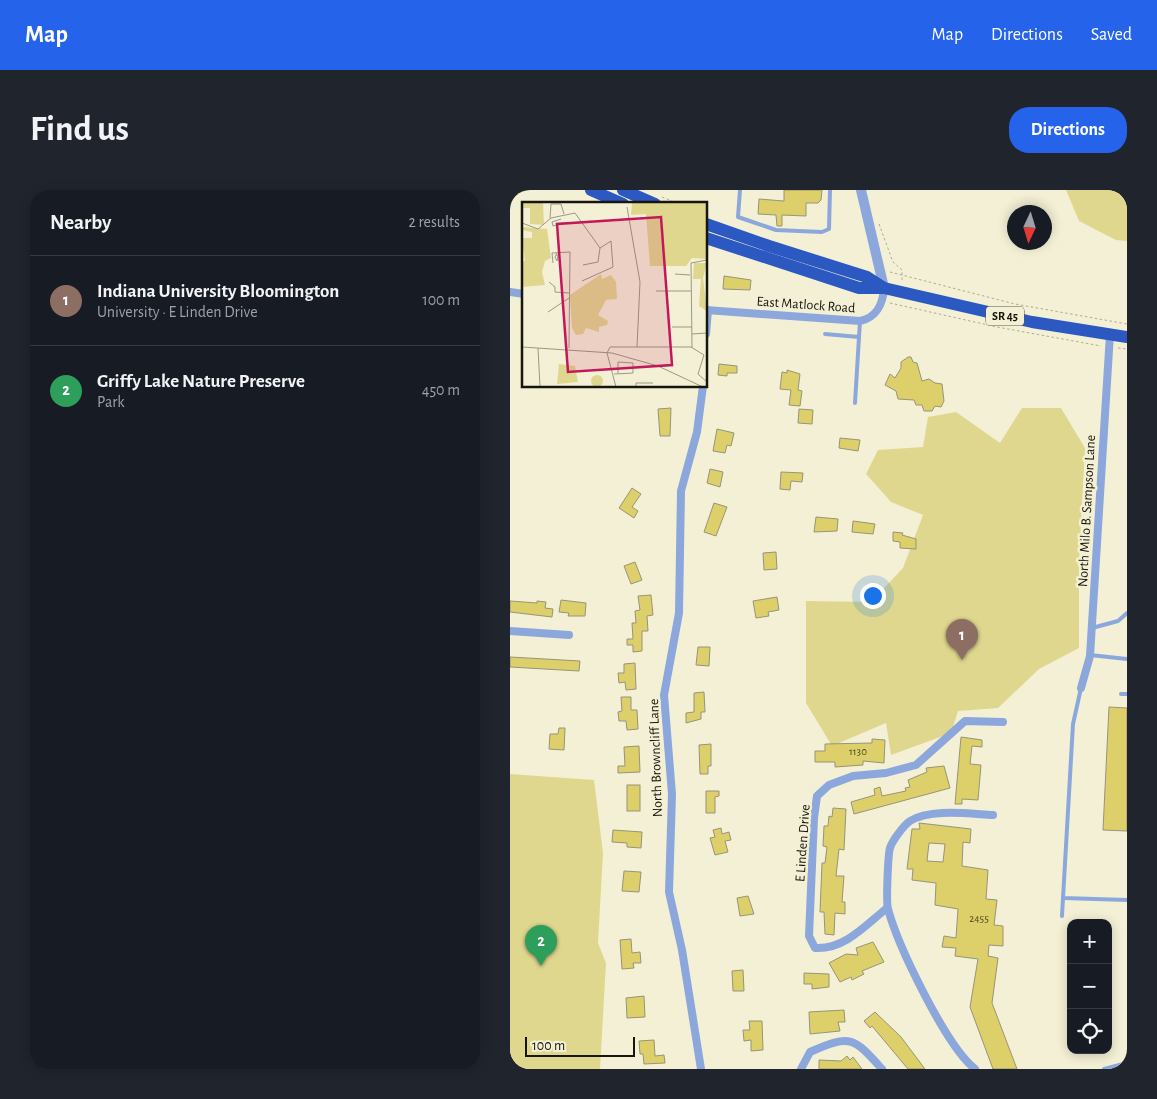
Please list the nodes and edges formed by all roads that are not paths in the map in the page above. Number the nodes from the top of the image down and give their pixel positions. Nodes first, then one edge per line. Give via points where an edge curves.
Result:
1 (591, 190) edge
2 (623, 190) edge
3 (740, 190) edge
4 (830, 190) edge
5 (861, 190) edge
6 (618, 202) edge
7 (650, 202) edge
8 (708, 225) edge
9 (708, 239) edge
10 (884, 288) junction
11 (708, 310) edge
12 (860, 321) junction
13 (825, 334) dead end
14 (859, 337) junction
15 (1127, 337) edge
16 (1109, 341) junction
17 (703, 388) edge
18 (855, 403) dead end
19 (1127, 613) edge
20 (1092, 628) junction
21 (510, 631) edge
22 (569, 635) dead end
23 (1090, 654) junction
24 (1127, 659) edge
25 (1081, 688) joint
26 (1121, 694) dead end
27 (1127, 694) edge
28 (1003, 722) dead end
29 (993, 815) dead end
30 (1063, 898) junction
31 (1127, 900) edge
32 (888, 908) junction
33 (1062, 916) dead end
34 (1127, 1064) edge
35 (972, 1068) edge
36 (701, 1069) edge
37 (801, 1069) edge
38 (882, 1069) edge
39 (1104, 1069) edge

1 - 6 highway
2 - 7 highway
3 - 4 lane via 738,217 776,230 822,232 829,229
5 - 10 street
8 - 10 highway, SR 45 via 867,277
9 - 10 highway, SR 45 via 860,288
10 - 12 street, East Matlock Road via 876,312
10 - 16 highway, SR 45
11 - 12 street, East Matlock Road
12 - 14 lane
13 - 14 lane
14 - 18 lane
15 - 16 highway, SR 45
16 - 20 street, North Milo B. Sampson Lane
17 - 36 street, North Browncliff Lane via 697,432 681,490 679,613 664,695 672,794 669,892
19 - 20 lane via 1118,621
20 - 23 street, North Milo B. Sampson Lane
21 - 22 street
23 - 24 lane
23 - 25 street, North Milo B. Sampson Lane
25 - 30 lane via 1073,724
26 - 27 lane
28 - 32 street, E Linden Drive via 965,721 916,765 886,773 854,776 829,785 817,796 808,936 815,948 827,949 844,942
29 - 32 street via 931,815 911,820 904,826 890,848
30 - 31 lane
30 - 33 lane
32 - 35 street via 926,998
34 - 39 lane
37 - 38 street via 810,1052 846,1040 860,1045

